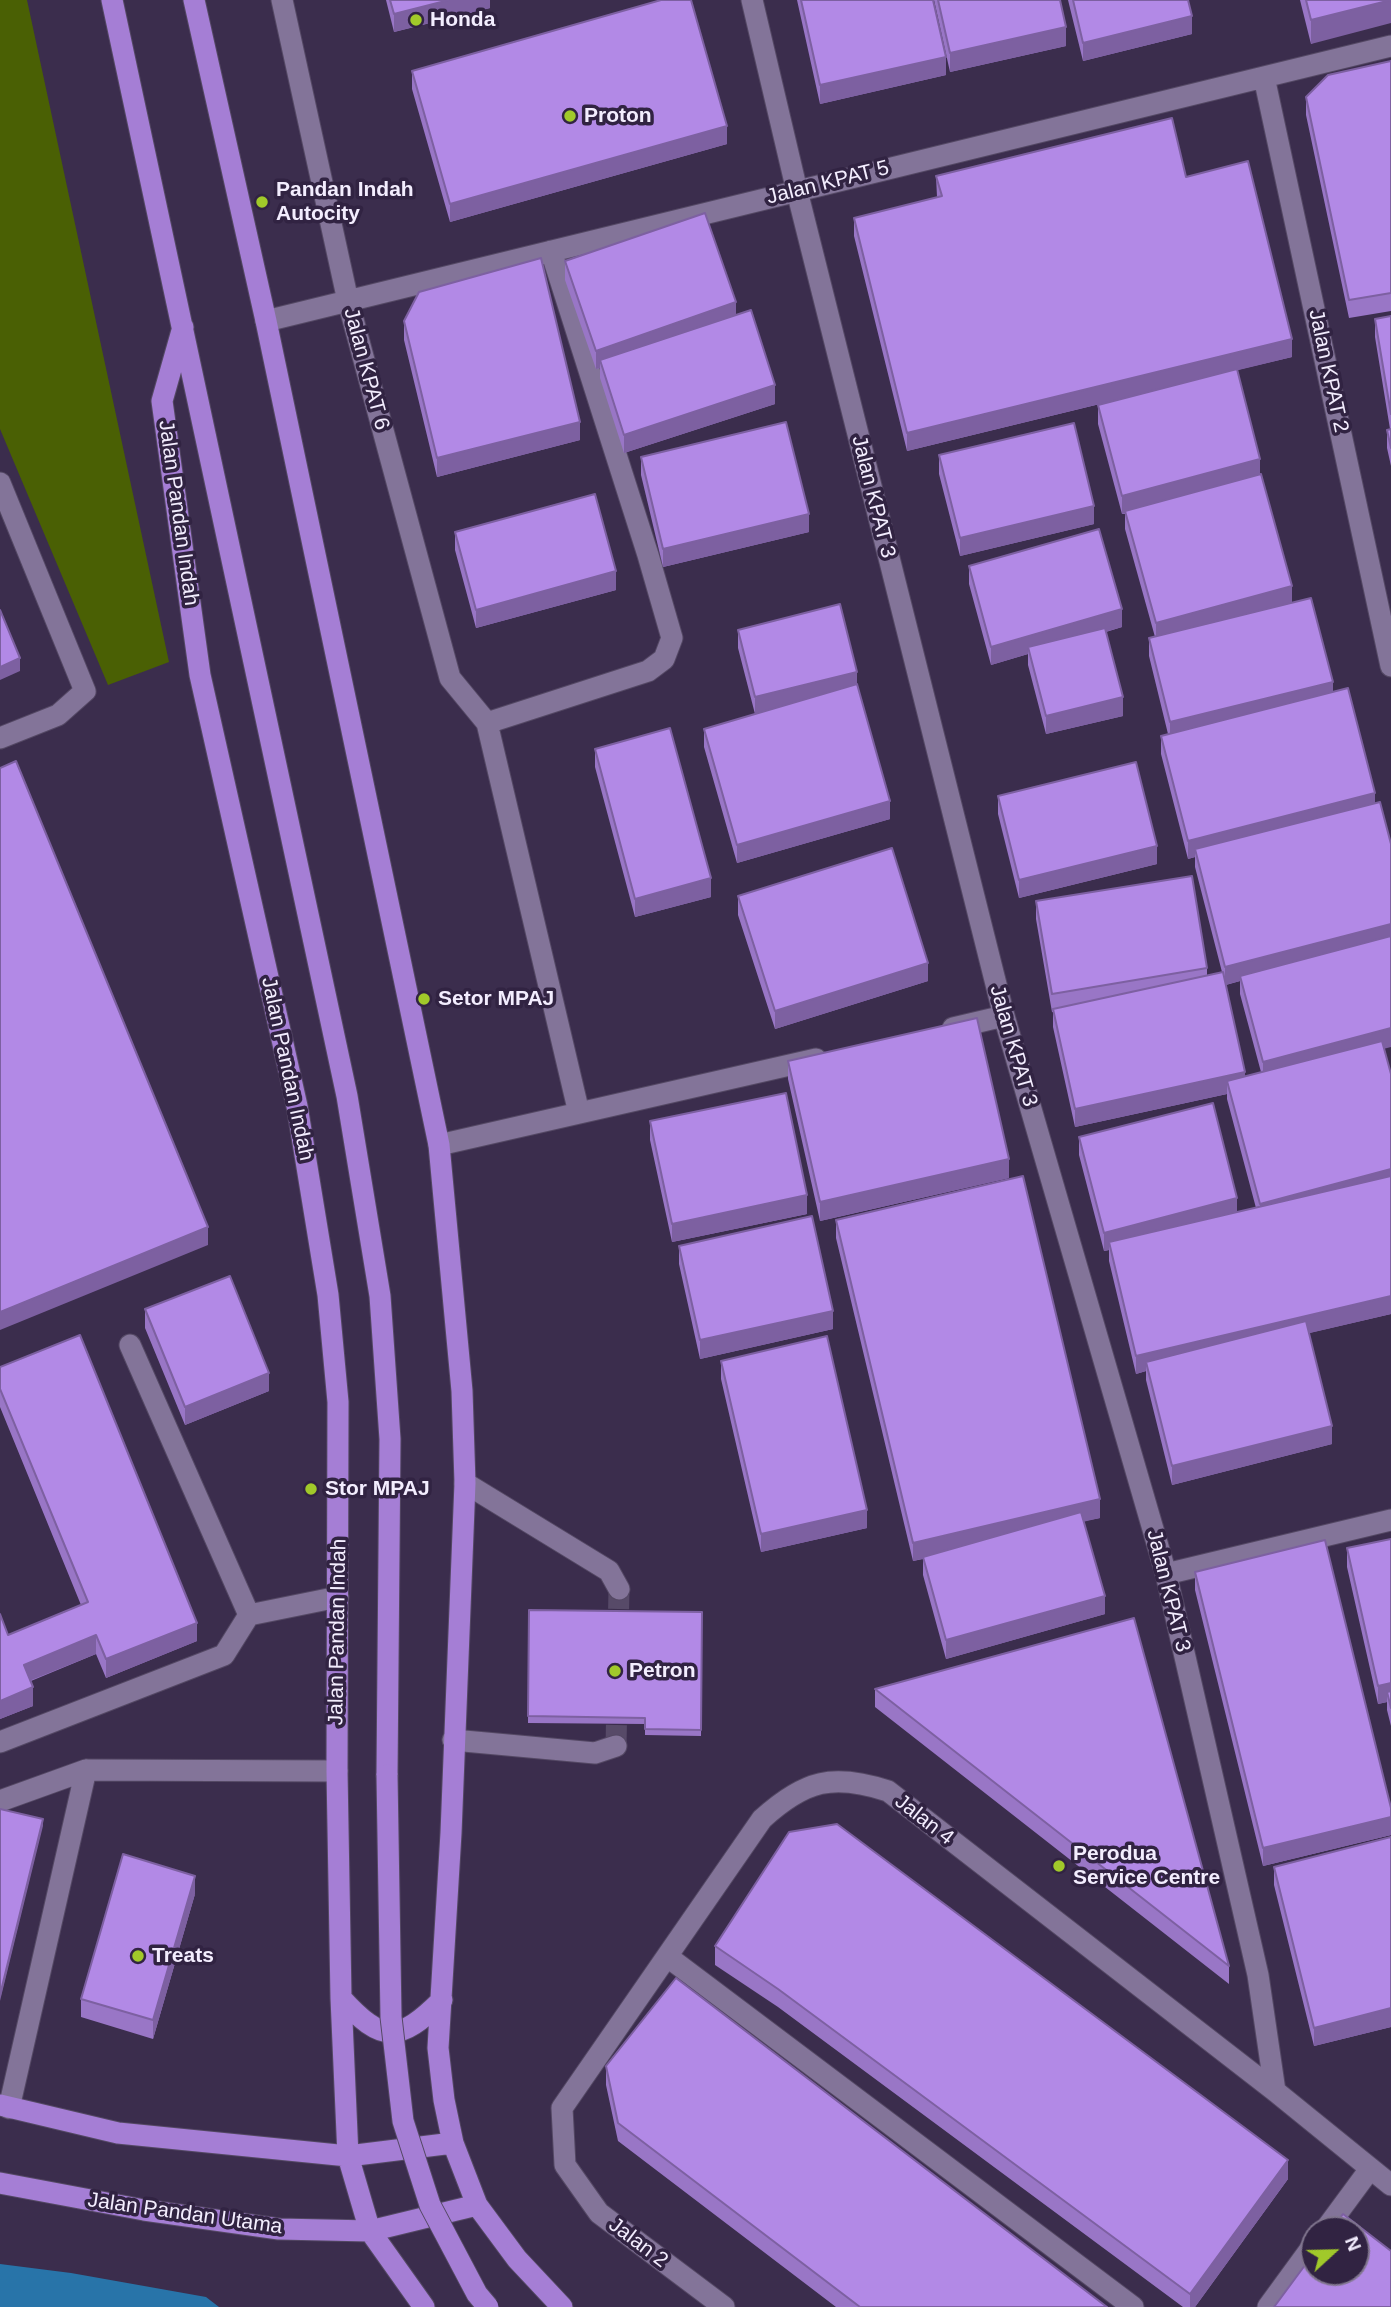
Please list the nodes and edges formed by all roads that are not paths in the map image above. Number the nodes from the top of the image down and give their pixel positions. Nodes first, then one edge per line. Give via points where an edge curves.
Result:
1 (112, 0) edge
2 (194, 0) edge
3 (282, 0) edge
4 (752, 0) edge
5 (1391, 46) edge
6 (1264, 77) junction
7 (797, 191) junction
8 (551, 251) junction
9 (348, 301) junction
10 (266, 321) junction
11 (183, 327) junction
12 (0, 483) edge
13 (1391, 666) edge
14 (487, 723) junction
15 (0, 738) edge
16 (1004, 1016) junction
17 (937, 1031) edge
18 (831, 1055) edge
19 (579, 1113) junction
20 (439, 1145) junction
21 (130, 1345) dead end
22 (465, 1483) junction
23 (1391, 1520) edge
24 (1166, 1574) junction
25 (619, 1589) tunnel mouth
26 (338, 1597) junction
27 (249, 1615) junction
28 (453, 1740) junction
29 (0, 1742) edge
30 (616, 1746) dead end
31 (86, 1770) junction
32 (337, 1771) junction
33 (0, 1801) edge
34 (668, 1957) junction
35 (341, 1998) junction
36 (442, 2000) junction
37 (1275, 2091) junction
38 (4, 2107) edge
39 (453, 2143) junction
40 (348, 2156) junction
41 (565, 2165) joint
42 (1370, 2169) junction
43 (3, 2185) edge
44 (1391, 2185) edge
45 (477, 2205) junction
46 (1335, 2216) edge
47 (370, 2231) junction
48 (1300, 2264) edge
49 (424, 2307) edge
50 (488, 2307) edge
51 (562, 2307) edge
52 (724, 2307) edge
53 (1133, 2307) edge
54 (1268, 2307) edge

1 - 11 main road, Jalan Pandan Indah
2 - 10 main road
3 - 9 street, Jalan KPAT 6
4 - 7 street, Jalan KPAT 3
5 - 6 street, Jalan KPAT 5
6 - 7 street, Jalan KPAT 5
6 - 13 street, Jalan KPAT 2
7 - 8 street, Jalan KPAT 5
7 - 16 street, Jalan KPAT 3
8 - 9 street, Jalan KPAT 5
8 - 14 street via 672,638 664,659 648,671
9 - 10 street, Jalan KPAT 5
9 - 14 street, Jalan KPAT 6 via 450,678
10 - 20 main road
11 - 26 main road, Jalan Pandan Indah via 162,401 201,675 297,1106 328,1295 338,1402
11 - 50 main road, bridge via 346,1096 380,1296 390,1439 387,1775 391,2017 403,2121 430,2205
12 - 15 street via 85,691 58,715
14 - 19 street
16 - 17 street
16 - 24 street, Jalan KPAT 3
18 - 19 street
19 - 20 street
20 - 22 main road via 462,1391
21 - 27 street
22 - 25 street via 609,1571
22 - 28 main road
23 - 24 street
24 - 37 street, Jalan KPAT 3 via 1258,1975
26 - 27 street
26 - 32 main road, Jalan Pandan Indah
27 - 29 street via 224,1655
28 - 30 street via 595,1753
28 - 36 main road
31 - 32 street
31 - 33 street
31 - 38 street
32 - 35 main road, Jalan Pandan Indah
34 - 37 street, Jalan 4 via 762,1819 786,1798 820,1783 856,1781 888,1791
34 - 41 street, Jalan 4 via 562,2108
34 - 53 street
35 - 36 main road via 366,2025 384,2033 405,2030 421,2021
35 - 40 main road, Jalan Pandan Indah
36 - 39 main road via 438,2048
37 - 42 street, Jalan 4
38 - 40 main road via 118,2133
39 - 40 main road
39 - 45 main road
40 - 47 main road
41 - 52 street, Jalan 2 via 599,2213
42 - 44 street, Jalan 4
42 - 46 street
43 - 47 main road, Jalan Pandan Utama via 279,2230
45 - 47 main road, Jalan Pandan Utama
45 - 51 main road via 517,2259
47 - 49 main road
48 - 54 street

